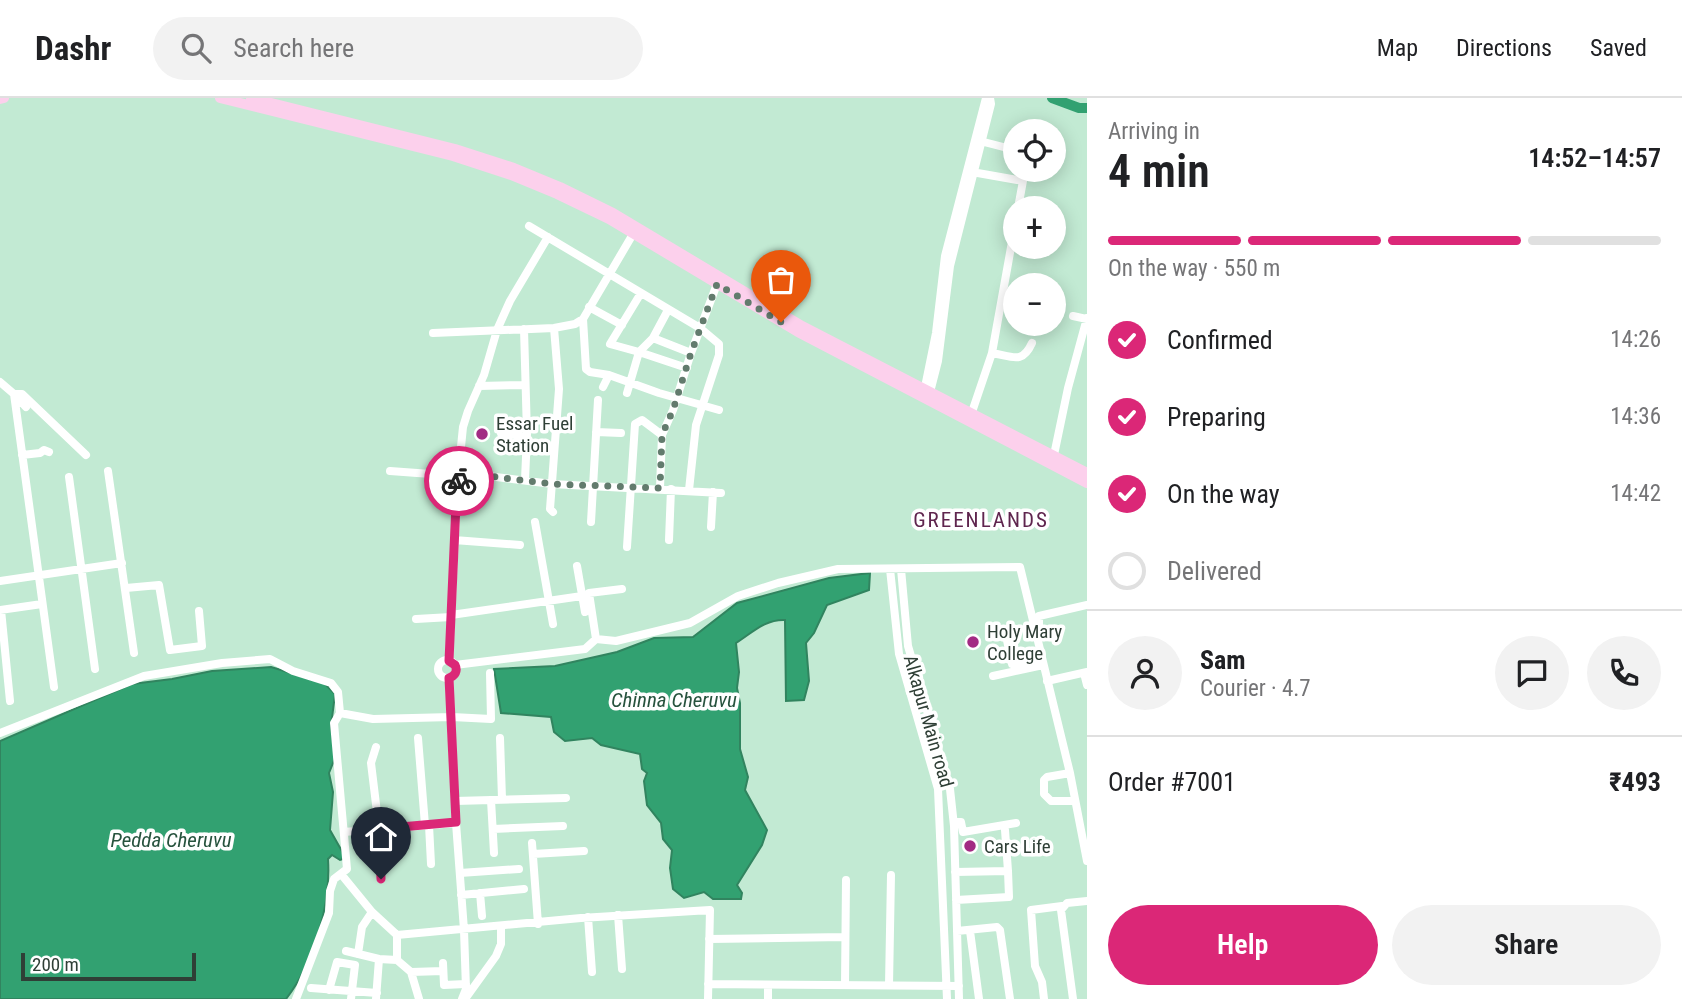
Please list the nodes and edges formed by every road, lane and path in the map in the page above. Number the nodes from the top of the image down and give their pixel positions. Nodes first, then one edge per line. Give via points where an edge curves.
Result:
1 (220, 98) edge
2 (251, 98) edge
3 (988, 98) edge
4 (980, 141) junction
5 (1003, 147) edge
6 (972, 172) junction
7 (1003, 177) edge
8 (962, 204) junction
9 (529, 226) dead end
10 (633, 234) junction
11 (548, 237) junction
12 (1009, 259) edge
13 (609, 273) junction
14 (717, 284) junction
15 (641, 293) junction
16 (589, 307) junction
17 (667, 310) junction
18 (1073, 316) dead end
19 (583, 319) junction
20 (1087, 319) edge
21 (622, 325) junction
22 (554, 328) junction
23 (700, 328) junction
24 (524, 329) junction
25 (497, 330) junction
26 (432, 333) dead end
27 (653, 338) junction
28 (1032, 343) dead end
29 (639, 352) junction
30 (691, 353) junction
31 (992, 353) junction
32 (687, 368) junction
33 (609, 375) junction
34 (0, 382) edge
35 (629, 383) junction
36 (525, 385) junction
37 (479, 386) junction
38 (603, 387) dead end
39 (627, 393) dead end
40 (14, 394) junction
41 (926, 396) junction
42 (677, 398) junction
43 (598, 400) dead end
44 (702, 405) junction
45 (26, 407) dead end
46 (719, 410) dead end
47 (972, 412) junction
48 (596, 432) junction
49 (501, 433) dead end
50 (621, 433) dead end
51 (662, 435) junction
52 (527, 437) junction
53 (50, 452) dead end
54 (23, 455) junction
55 (86, 455) dead end
56 (1054, 456) junction
57 (460, 460) junction
58 (108, 471) dead end
59 (390, 471) dead end
60 (1087, 473) edge
61 (472, 474) junction
62 (69, 477) dead end
63 (457, 479) junction
64 (525, 480) junction
65 (1087, 483) edge
66 (552, 484) junction
67 (593, 486) junction
68 (631, 487) junction
69 (660, 488) junction
70 (671, 489) junction
71 (689, 490) junction
72 (553, 512) dead end
73 (535, 522) dead end
74 (591, 522) dead end
75 (711, 527) dead end
76 (454, 540) junction
77 (669, 540) dead end
78 (520, 545) dead end
79 (627, 547) dead end
80 (122, 563) junction
81 (577, 566) dead end
82 (82, 569) junction
83 (890, 569) junction
84 (901, 569) junction
85 (38, 575) junction
86 (0, 581) edge
87 (126, 588) junction
88 (622, 589) dead end
89 (582, 596) junction
90 (549, 601) junction
91 (43, 604) junction
92 (1087, 605) edge
93 (0, 610) edge
94 (199, 611) dead end
95 (585, 612) dead end
96 (451, 616) junction
97 (416, 619) dead end
98 (553, 624) dead end
99 (1005, 631) dead end
100 (596, 639) junction
101 (134, 653) dead end
102 (1042, 662) junction
103 (452, 663) junction
104 (95, 668) dead end
105 (490, 673) dead end
106 (1086, 673) edge
107 (993, 676) dead end
108 (449, 678) junction
109 (1049, 680) junction
110 (1087, 685) edge
111 (54, 687) dead end
112 (10, 701) dead end
113 (340, 713) junction
114 (452, 717) junction
115 (0, 733) edge
116 (418, 738) dead end
117 (500, 738) dead end
118 (376, 747) dead end
119 (1070, 773) junction
120 (948, 782) junction
121 (936, 785) junction
122 (566, 797) dead end
123 (502, 799) junction
124 (491, 800) junction
125 (455, 801) junction
126 (1075, 801) junction
127 (456, 822) junction
128 (954, 822) junction
129 (1016, 824) dead end
130 (427, 825) junction
131 (563, 826) dead end
132 (379, 829) junction
133 (493, 829) junction
134 (1005, 830) dead end
135 (344, 832) junction
136 (532, 843) dead end
137 (584, 851) dead end
138 (494, 853) dead end
139 (533, 854) junction
140 (1087, 861) edge
141 (431, 864) dead end
142 (519, 869) dead end
143 (1008, 870) junction
144 (955, 872) junction
145 (460, 873) junction
146 (341, 874) junction
147 (891, 875) dead end
148 (381, 879) dead end
149 (846, 880) dead end
150 (524, 890) dead end
151 (480, 893) junction
152 (461, 895) junction
153 (956, 900) junction
154 (1087, 901) edge
155 (1062, 906) junction
156 (372, 912) junction
157 (618, 915) junction
158 (482, 916) dead end
159 (589, 917) junction
160 (538, 923) junction
161 (501, 926) junction
162 (464, 930) junction
163 (970, 930) junction
164 (957, 931) junction
165 (397, 935) junction
166 (845, 937) junction
167 (709, 939) junction
168 (346, 951) dead end
169 (358, 954) junction
170 (379, 959) junction
171 (397, 960) junction
172 (622, 969) dead end
173 (411, 972) junction
174 (592, 972) dead end
175 (466, 984) junction
176 (708, 984) junction
177 (768, 985) junction
178 (845, 985) junction
179 (889, 985) junction
180 (946, 986) junction
181 (959, 986) junction
182 (311, 988) dead end
183 (329, 990) junction
184 (351, 995) edge
185 (376, 996) edge
186 (296, 999) edge
187 (419, 999) edge
188 (464, 999) edge
189 (708, 999) edge
190 (768, 999) edge
191 (947, 999) edge
192 (959, 999) edge
193 (979, 999) edge
194 (1010, 999) edge
195 (1044, 999) edge
196 (1073, 999) edge

1 - 10 main road via 488,167 557,194
2 - 41 main road via 455,149 560,187 613,213
3 - 4 street via 991,104
3 - 8 street
4 - 5 street
4 - 6 street
6 - 7 street
6 - 8 street
8 - 41 street via 946,267
9 - 11 street
10 - 13 street
10 - 14 main road
11 - 13 street
11 - 25 street
12 - 31 street
13 - 15 street
13 - 16 street
14 - 23 street
14 - 41 main road via 798,332
15 - 17 street
15 - 21 street
16 - 19 street
16 - 21 street
17 - 23 street
17 - 27 street
18 - 20 street
19 - 22 street
19 - 33 street via 586,369
20 - 56 street
21 - 29 street via 610,344
22 - 24 street
22 - 66 street via 559,389
23 - 30 street
23 - 44 street via 721,348
24 - 25 street
24 - 36 street
25 - 26 street
25 - 37 street
27 - 29 street
27 - 30 street
28 - 31 street via 1022,358
29 - 32 street
29 - 35 street
30 - 32 street
31 - 47 street
32 - 42 street
33 - 35 street
33 - 38 street
34 - 40 street
35 - 39 street
35 - 42 street
36 - 37 street
36 - 52 street
37 - 57 street via 463,427
40 - 45 street
40 - 54 street
40 - 55 street via 22,394
41 - 47 main road
41 - 65 main road
42 - 44 street
42 - 51 street
43 - 48 street
44 - 46 street
44 - 71 street
47 - 56 main road
48 - 50 street
48 - 67 street
49 - 52 street
51 - 68 street via 642,420 635,424
51 - 69 street
52 - 64 street
53 - 54 street
54 - 85 street
56 - 60 main road
57 - 61 street
57 - 63 street
58 - 80 street
59 - 63 street
61 - 63 street
61 - 64 street
62 - 82 street
63 - 76 street
64 - 66 street
66 - 67 street
66 - 72 street
67 - 68 street
67 - 74 street
68 - 69 street
68 - 79 street
69 - 70 street
70 - 71 street
70 - 77 street
71 - 75 street via 717,493
73 - 90 street
76 - 78 street
76 - 96 street
80 - 82 street
80 - 87 street
81 - 89 street
82 - 85 street
82 - 104 street
83 - 84 street
83 - 100 street via 813,574 738,596 690,622 617,641
83 - 121 street, Alkapur Main road via 899,654
84 - 102 street via 1020,567
84 - 120 street, Alkapur Main road via 908,646
85 - 86 street
85 - 91 street
87 - 94 street via 159,585 170,650 202,646
87 - 101 street
88 - 100 street via 589,593
89 - 90 street
89 - 95 street
90 - 96 street
90 - 98 street
91 - 93 street
91 - 111 street
92 - 109 street via 1038,618
93 - 112 street
96 - 97 street
96 - 103 street
99 - 102 street via 1012,664
100 - 103 street via 585,649
102 - 107 street
102 - 109 street
103 - 108 street via 456,673
103 - 108 street via 440,664 438,670
105 - 114 street via 491,719
106 - 109 street
106 - 110 street
108 - 114 street
109 - 119 street
113 - 114 street via 373,719
113 - 115 street via 338,692 331,683 270,659 144,676
113 - 135 street via 334,723
114 - 125 street
116 - 130 street
117 - 123 street
118 - 132 street via 371,763
119 - 126 street
119 - 126 street via 1047,777 1044,794 1051,801
120 - 121 street
120 - 128 street, Alkapur Main road
121 - 180 street, Alkapur Main road
122 - 123 street
123 - 124 street
124 - 125 street
124 - 133 street
125 - 127 street
126 - 140 street
127 - 130 street
127 - 145 street
128 - 129 street via 961,822 963,832
128 - 144 street, Alkapur Main road
130 - 132 street
130 - 141 street
131 - 133 street
132 - 135 street
132 - 148 street
133 - 138 street
134 - 143 street
135 - 146 street via 347,869
136 - 139 street
137 - 139 street
139 - 160 street
142 - 145 street
143 - 144 street
143 - 153 street via 1009,897
144 - 153 street, Alkapur Main road
145 - 152 street
146 - 156 street
146 - 186 street via 334,879 329,913
147 - 179 street
149 - 166 street
150 - 151 street
151 - 152 street
151 - 158 street
152 - 162 street
153 - 164 street, Alkapur Main road
154 - 155 street
155 - 195 street via 1031,910 1035,966
155 - 196 street
156 - 165 street
156 - 169 street via 362,927
157 - 159 street
157 - 167 street via 710,910
157 - 172 street
159 - 160 street
159 - 174 street
160 - 161 street
161 - 162 street
161 - 188 street via 496,956
162 - 165 street
162 - 175 street
163 - 164 street
163 - 193 street
163 - 194 street via 1000,930
164 - 181 street, Alkapur Main road
165 - 171 street
166 - 167 street
166 - 178 street
167 - 176 street
168 - 169 street
169 - 170 street
170 - 171 street
170 - 185 street
171 - 173 street
173 - 175 street via 443,967 444,985
173 - 187 street
175 - 188 street
176 - 177 street
176 - 189 street
177 - 178 street
177 - 190 street
178 - 179 street
179 - 180 street
180 - 181 street
180 - 191 street, Alkapur Main road
181 - 192 street, Alkapur Main road
182 - 183 street
183 - 184 street
183 - 184 street via 337,962 355,965
184 - 185 street

